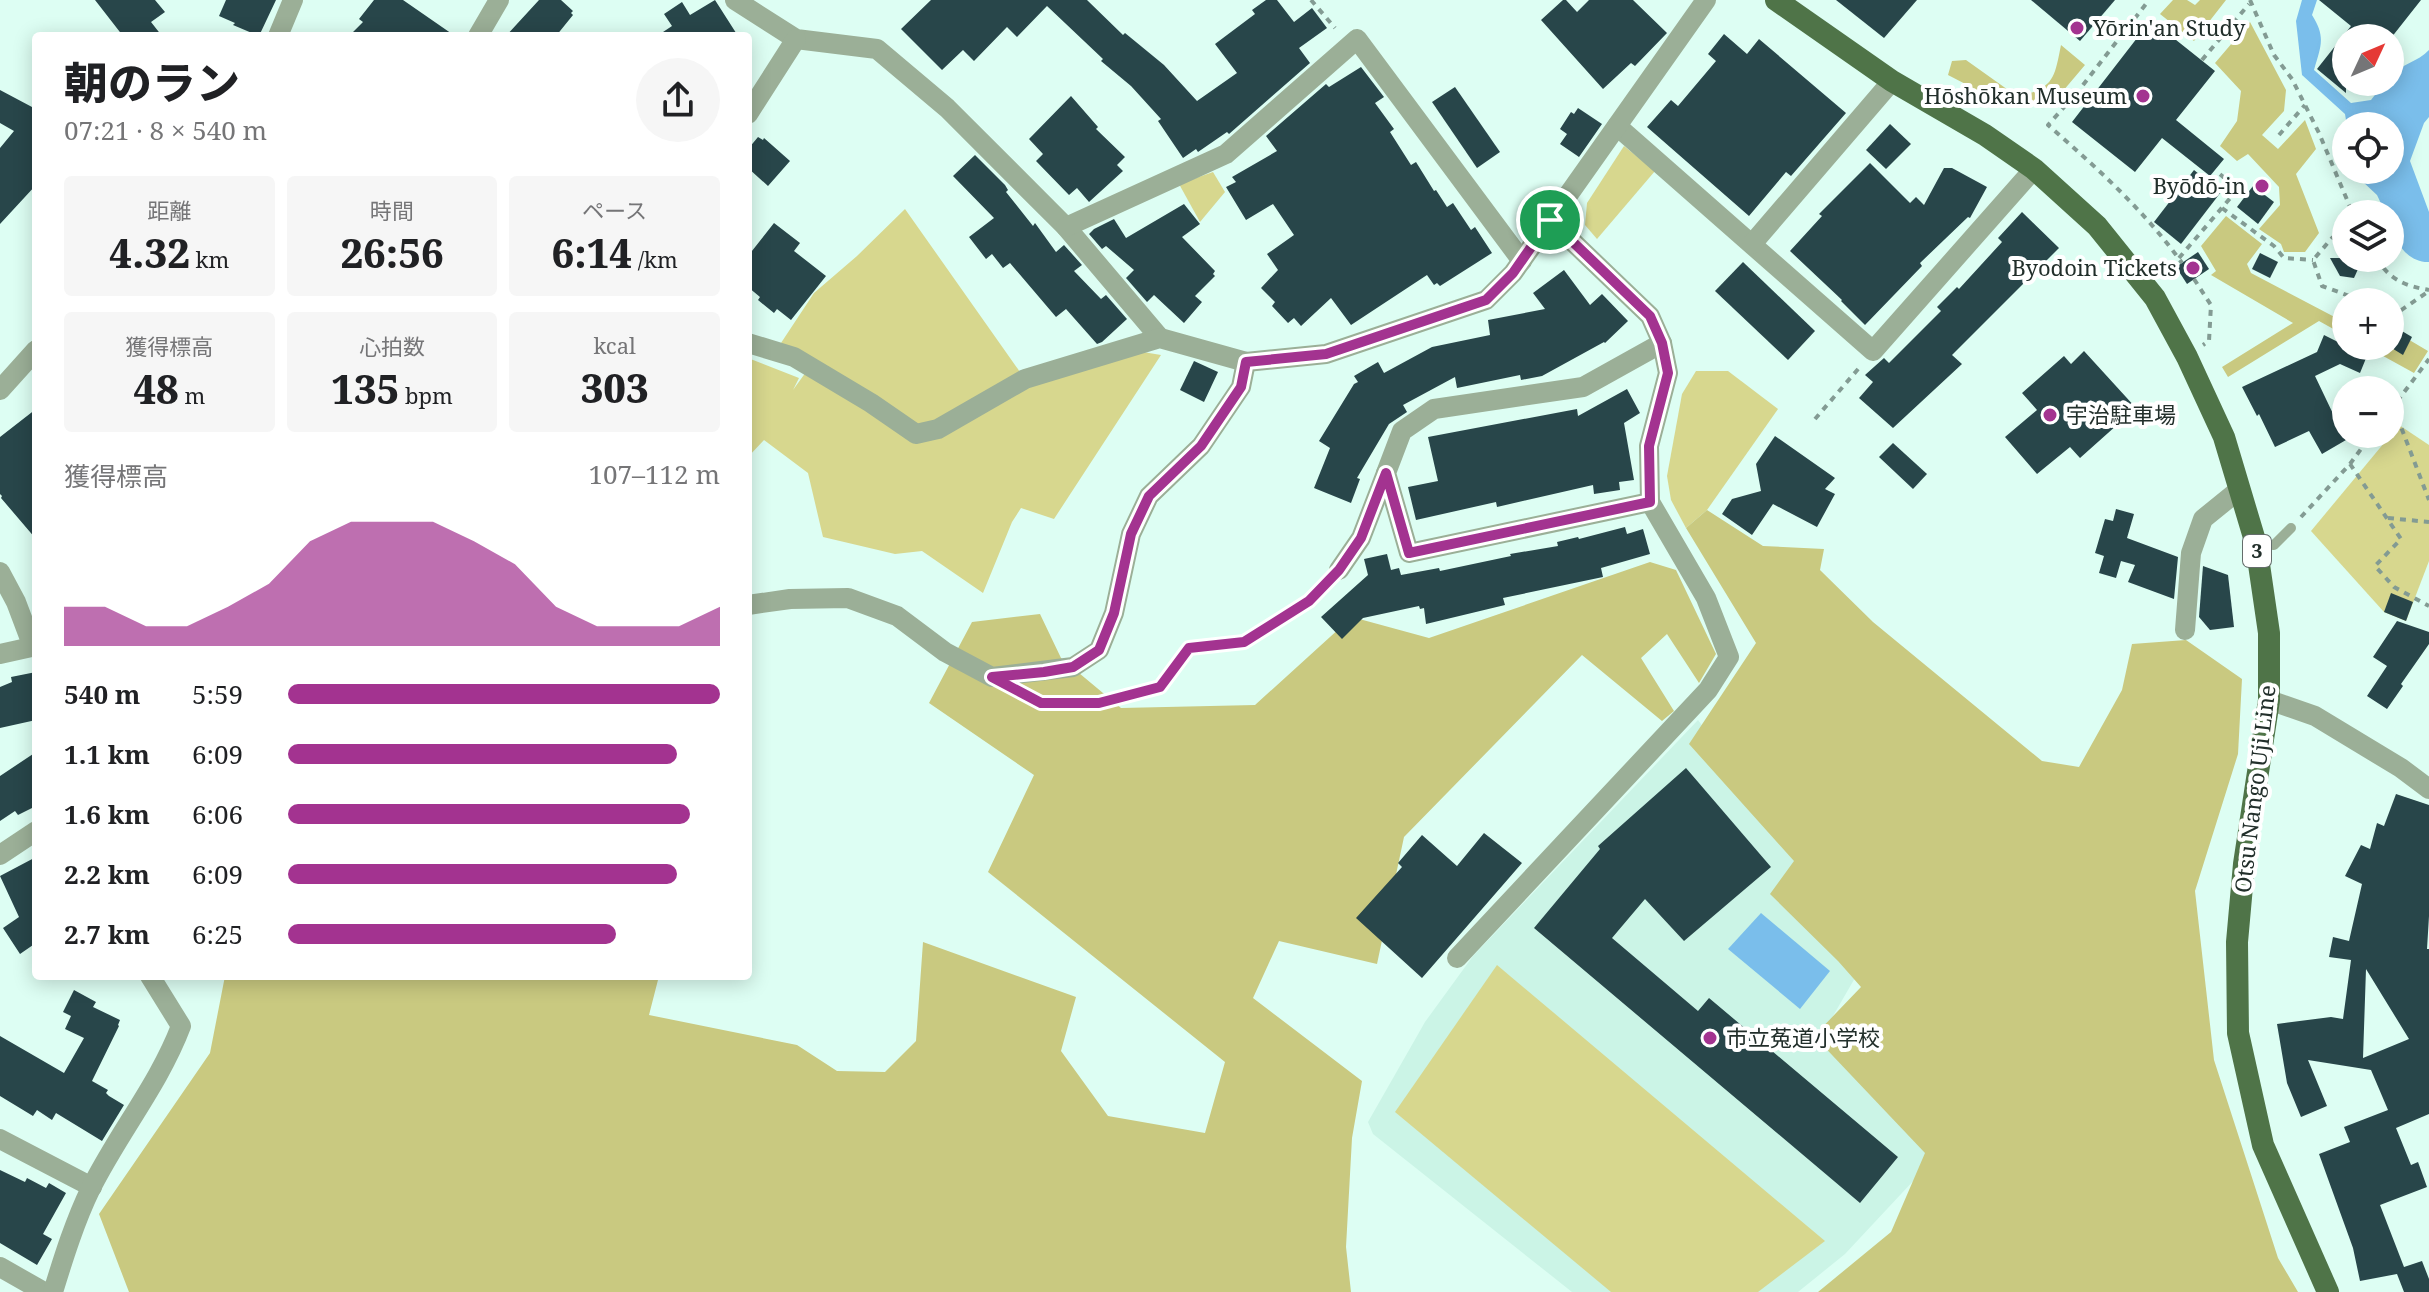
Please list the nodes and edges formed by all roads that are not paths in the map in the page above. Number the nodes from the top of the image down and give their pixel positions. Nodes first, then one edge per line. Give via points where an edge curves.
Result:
1 (293, 0) edge
2 (499, 0) edge
3 (735, 0) edge
4 (1706, 0) edge
5 (1776, 0) edge
6 (280, 32) edge
7 (480, 32) edge
8 (796, 39) junction
9 (1892, 81) junction
10 (752, 108) edge
11 (1617, 126) junction
12 (2034, 169) junction
13 (1550, 220) junction
14 (1066, 227) junction
15 (1752, 244) junction
16 (1522, 261) junction
17 (1160, 338) junction
18 (1662, 343) junction
19 (752, 344) edge
20 (32, 354) edge
21 (1246, 362) junction
22 (0, 390) edge
23 (1386, 473) junction
24 (2240, 489) junction
25 (1650, 502) junction
26 (2291, 528) road end
27 (2256, 544) junction
28 (1339, 570) road end
29 (0, 572) edge
30 (752, 604) edge
31 (2185, 630) dead end
32 (32, 640) edge
33 (32, 648) edge
34 (0, 654) edge
35 (2269, 700) junction
36 (2429, 789) edge
37 (32, 834) edge
38 (0, 855) edge
39 (1457, 958) dead end
40 (152, 980) edge
41 (0, 1139) edge
42 (92, 1187) junction
43 (0, 1267) edge
44 (44, 1292) edge
45 (53, 1292) edge
46 (2328, 1292) edge

1 - 6 street
2 - 7 street
3 - 8 street
4 - 11 street
5 - 9 main road, Otsu Nango Uji Line / 3
8 - 10 street
8 - 14 street via 877,49 947,108
9 - 12 main road, Otsu Nango Uji Line / 3
9 - 15 street
11 - 13 street
11 - 15 street
12 - 15 street via 1873,351
12 - 24 main road, Otsu Nango Uji Line / 3 via 2097,226 2155,298 2224,437
13 - 16 street
13 - 18 street via 1650,316
14 - 16 street via 1226,154 1357,39
14 - 17 street
16 - 21 street via 1486,300 1326,354
17 - 19 street via 1025,379 938,429 916,434 794,357
17 - 21 street
18 - 23 street via 1583,387 1434,409 1402,431
18 - 25 street via 1668,373 1649,446
20 - 22 street
21 - 30 street via 1241,387 1201,446 1149,496 1131,534 1114,613 1099,650 1073,667 992,677 945,652 897,616 848,598
23 - 25 street via 1409,553
23 - 28 street via 1361,538
24 - 27 main road, Otsu Nango Uji Line / 3
24 - 31 street via 2203,519 2191,553
25 - 39 street via 1706,598 1729,657 1708,690
26 - 27 lane via 2274,545
27 - 35 main road, Otsu Nango Uji Line / 3 via 2269,633
29 - 32 street
33 - 34 street
35 - 36 street via 2315,716
35 - 46 main road, Otsu Nango Uji Line / 3 via 2244,864 2237,942 2238,1033 2263,1145
37 - 38 street
40 - 42 street via 181,1026 170,1056
41 - 42 street
42 - 45 street
43 - 44 street

